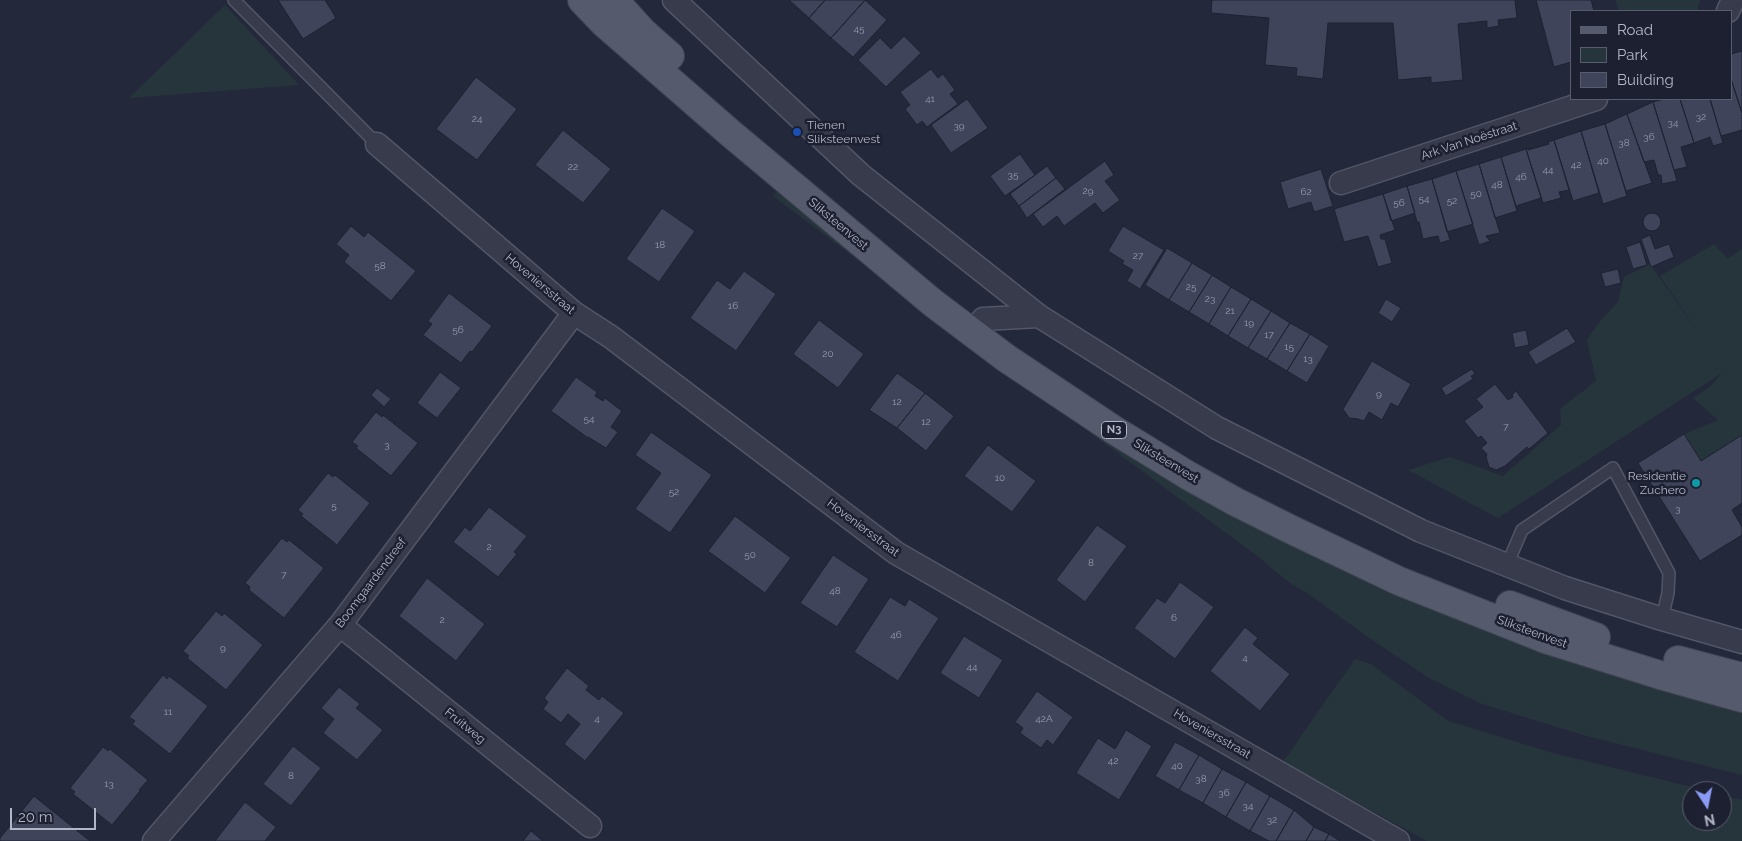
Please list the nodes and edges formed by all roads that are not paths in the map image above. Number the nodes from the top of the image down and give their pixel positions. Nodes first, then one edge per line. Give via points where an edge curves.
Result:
1 (234, 0) edge
2 (582, 0) edge
3 (614, 0) edge
4 (674, 0) edge
5 (1593, 100) edge
6 (377, 144) joint
7 (1342, 183) dead end
8 (574, 313) junction
9 (1039, 316) junction
10 (983, 319) junction
11 (1507, 565) junction
12 (1662, 619) junction
13 (340, 625) junction
14 (1742, 642) edge
15 (1742, 677) edge
16 (1742, 698) edge
17 (590, 826) dead end
18 (154, 841) edge
19 (1398, 841) edge

1 - 6 lane
2 - 16 main road, Sliksteenvest / N3 via 604,24 729,132 933,303 1006,358 1148,451 1236,502 1398,581 1548,640
3 - 10 main road, Sliksteenvest / N3 via 643,32 740,118
4 - 9 street via 861,175
5 - 7 street, Ark Van Noëstraat
6 - 8 street, Hoveniersstraat
8 - 13 street, Boomgaardendreef
8 - 19 street, Hoveniersstraat via 611,337 896,554
9 - 10 street
9 - 11 street via 1216,428 1420,531
10 - 15 main road, Sliksteenvest / N3 via 1122,414 1198,460 1310,520 1422,572 1596,637
11 - 12 street via 1565,588
11 - 12 lane via 1522,530 1613,468 1669,573
12 - 14 street
13 - 17 street, Fruitweg
13 - 18 street, Boomgaardendreef

